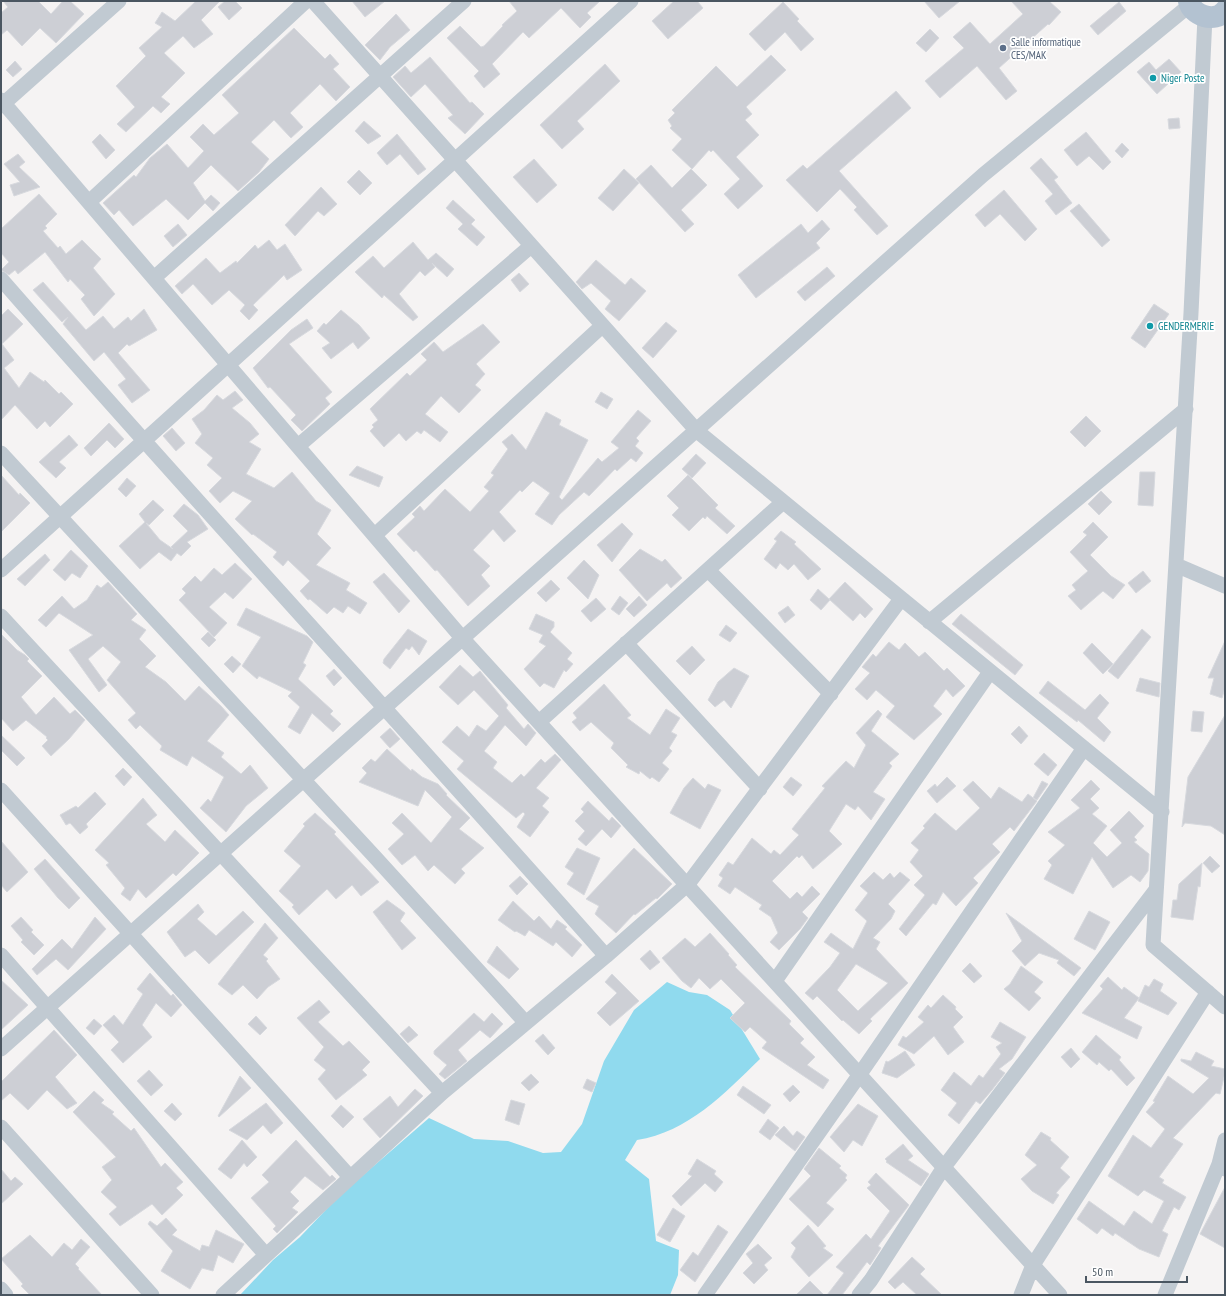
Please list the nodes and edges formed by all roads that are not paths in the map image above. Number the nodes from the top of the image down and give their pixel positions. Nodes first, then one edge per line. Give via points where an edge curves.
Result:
1 (119, 1) edge
2 (306, 1) edge
3 (313, 1) edge
4 (464, 1) edge
5 (632, 1) edge
6 (1210, 11) edge
7 (380, 76) junction
8 (2, 103) edge
9 (455, 160) junction
10 (89, 202) junction
11 (531, 246) junction
12 (1, 278) edge
13 (154, 278) junction
14 (602, 326) junction
15 (229, 365) junction
16 (1186, 408) junction
17 (696, 431) junction
18 (143, 442) junction
19 (298, 446) junction
20 (1, 453) edge
21 (783, 502) junction
22 (60, 517) junction
23 (375, 535) junction
24 (1176, 565) junction
25 (1, 570) edge
26 (708, 570) junction
27 (1225, 586) edge
28 (901, 599) junction
29 (1, 616) edge
30 (929, 622) junction
31 (464, 639) junction
32 (626, 643) junction
33 (990, 672) junction
34 (831, 694) junction
35 (385, 708) junction
36 (539, 722) junction
37 (1084, 748) junction
38 (304, 780) junction
39 (760, 789) junction
40 (1, 790) edge
41 (1162, 812) junction
42 (221, 854) junction
43 (688, 884) junction
44 (1155, 891) junction
45 (131, 934) junction
46 (1, 955) edge
47 (606, 956) junction
48 (775, 981) junction
49 (1208, 992) junction
50 (1225, 1007) edge
51 (47, 1008) junction
52 (526, 1023) junction
53 (1, 1049) edge
54 (860, 1074) junction
55 (442, 1093) junction
56 (1, 1127) edge
57 (1225, 1140) edge
58 (1222, 1166) edge
59 (944, 1167) junction
60 (350, 1177) junction
61 (266, 1255) junction
62 (1033, 1265) junction
63 (1, 1290) edge
64 (6, 1295) edge
65 (152, 1295) edge
66 (223, 1295) edge
67 (705, 1295) edge
68 (860, 1295) edge
69 (1021, 1295) edge
70 (1060, 1295) edge
71 (1165, 1295) edge

1 - 8 street
2 - 10 street
3 - 7 street
4 - 7 street
5 - 9 street
6 - 16 street
6 - 17 street via 983,175
7 - 9 street
7 - 13 street
8 - 10 street
9 - 11 street
9 - 15 street
10 - 13 street
11 - 14 street
11 - 19 street
12 - 18 street
13 - 15 street
14 - 17 street
14 - 23 street
15 - 18 street
15 - 19 street
16 - 24 street
16 - 30 street
17 - 21 street
17 - 31 street
18 - 22 street
18 - 35 street
19 - 23 street
20 - 22 street
21 - 26 street
21 - 28 street
22 - 25 street
22 - 38 street
23 - 31 street
24 - 27 street
24 - 41 street
26 - 32 street
26 - 34 street
28 - 30 street
28 - 34 street
29 - 42 street
30 - 33 street
31 - 35 street
31 - 36 street
32 - 36 street
32 - 39 street
33 - 37 street
33 - 48 street
34 - 39 street
35 - 38 street
35 - 47 street
36 - 43 street
37 - 41 street
37 - 54 street
38 - 42 street
38 - 52 street
39 - 43 street
40 - 45 street
41 - 44 street
42 - 45 street
42 - 55 street
43 - 47 street
43 - 48 street
44 - 49 street via 1153,945
44 - 59 street
45 - 51 street
45 - 60 street
46 - 51 street
47 - 52 street
48 - 54 street
49 - 50 street
49 - 62 street
51 - 53 street
51 - 61 street
52 - 55 street
54 - 59 street
54 - 67 street
55 - 60 street
56 - 65 street
57 - 58 street
58 - 71 street
59 - 62 street
59 - 68 street
60 - 61 street
61 - 66 street
62 - 69 street
62 - 70 street
63 - 64 street

